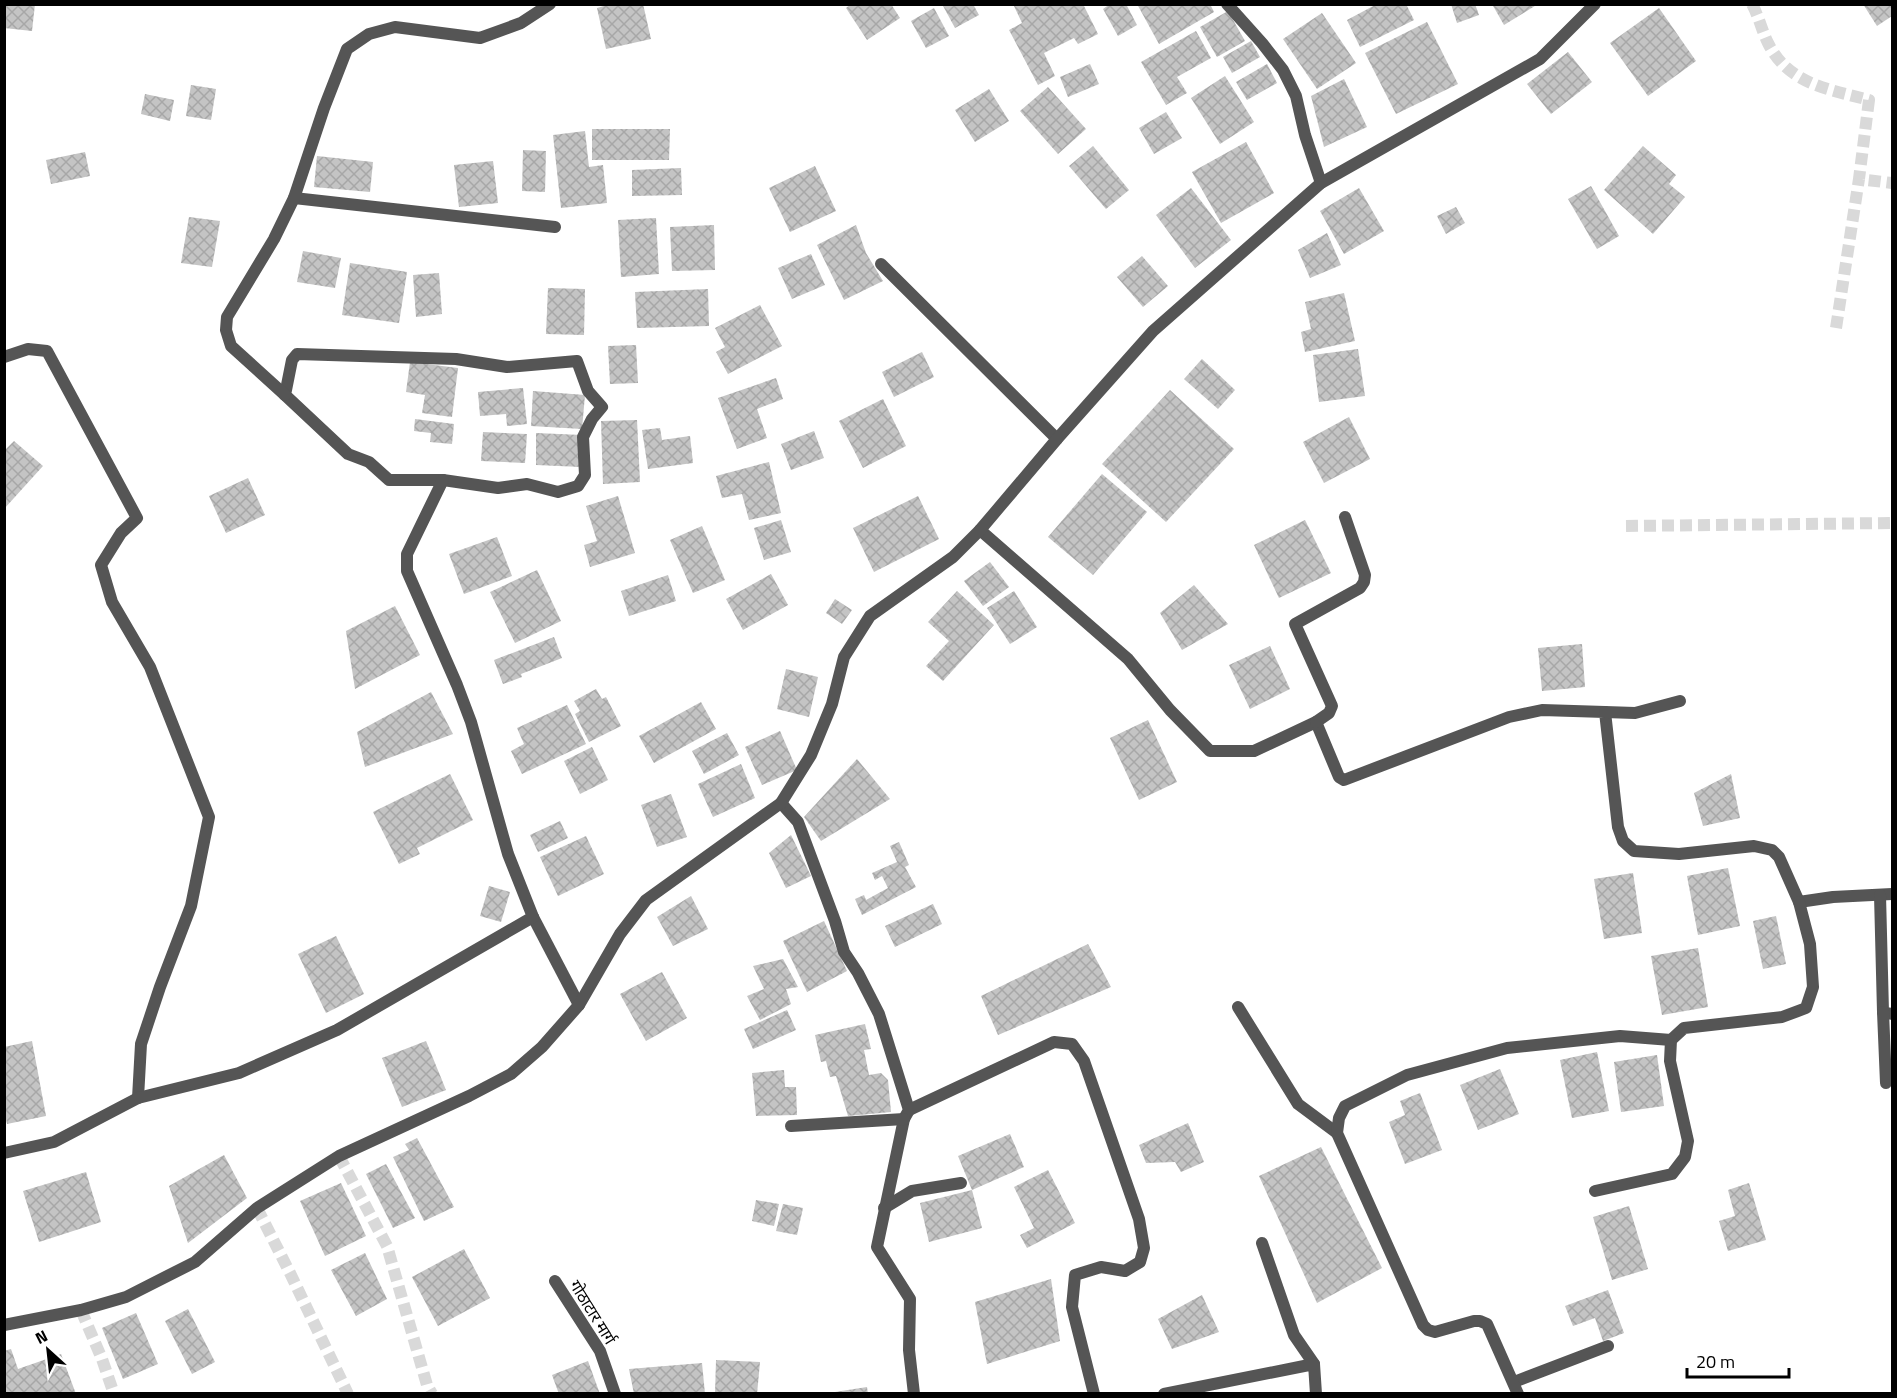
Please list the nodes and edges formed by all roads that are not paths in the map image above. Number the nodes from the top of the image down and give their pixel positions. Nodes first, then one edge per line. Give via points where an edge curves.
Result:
1 (550, 4) edge
2 (1227, 4) edge
3 (1595, 4) edge
4 (1321, 183) junction
5 (294, 198) junction
6 (555, 227) dead end
7 (881, 264) dead end
8 (4, 357) edge
9 (285, 395) junction
10 (1057, 439) junction
11 (443, 480) junction
12 (1345, 517) dead end
13 (980, 530) junction
14 (1680, 701) dead end
15 (1605, 712) junction
16 (1316, 722) junction
17 (781, 803) junction
18 (1886, 895) edge
19 (1799, 902) junction
20 (533, 917) junction
21 (579, 1005) junction
22 (1238, 1007) dead end
23 (1888, 1013) edge
24 (1671, 1040) junction
25 (1886, 1083) dead end
26 (138, 1098) junction
27 (907, 1114) junction
28 (791, 1126) dead end
29 (1338, 1133) junction
30 (4, 1153) edge
31 (962, 1183) dead end
32 (1596, 1191) dead end
33 (884, 1208) junction
34 (1262, 1243) dead end
35 (555, 1281) dead end
36 (4, 1325) edge
37 (1608, 1346) dead end
38 (1314, 1364) junction
39 (1516, 1388) edge
40 (615, 1394) edge
41 (914, 1394) edge
42 (1094, 1394) edge
43 (1164, 1394) edge
44 (1316, 1394) edge

1 - 5 street via 521,22 480,38 395,27 369,34 347,49
2 - 4 street via 1283,70 1296,96
3 - 4 street via 1540,58
4 - 10 street via 1153,331
5 - 6 street
5 - 9 street via 227,317 226,330 231,346
7 - 10 street
8 - 26 street via 28,349 46,351 138,518 121,533 101,565 112,602 150,667 209,817 191,906 141,1044
9 - 11 street via 348,454 369,462 389,480
9 - 11 street via 292,360 297,354 456,359 507,367 578,361 588,391 602,407 583,437 585,475 578,486 558,492 528,484 498,488
10 - 13 street
11 - 20 street via 407,554 407,571 471,723 508,854
12 - 16 street via 1365,582 1295,624 1332,706
13 - 16 street via 1128,659 1210,751 1254,751
13 - 17 street via 953,557 870,616 844,657 832,704 811,755
14 - 15 street via 1635,713
15 - 16 street via 1542,710 1509,717 1344,780 1339,777
15 - 19 street via 1618,827 1623,841 1634,850 1679,854 1754,846 1772,850
17 - 21 street via 646,900 620,934
17 - 27 street via 798,822 844,952 879,1014
18 - 19 street
18 - 23 street
19 - 24 street via 1809,944 1813,987 1806,1008 1782,1017 1684,1028
20 - 21 street
20 - 26 street via 337,1030 239,1073
21 - 36 street via 542,1047 510,1074 339,1156 257,1208 195,1262 126,1297
22 - 29 street via 1298,1104
23 - 25 street
24 - 29 street via 1620,1036 1507,1048 1407,1075 1345,1106
24 - 32 street via 1670,1061 1688,1141 1685,1157 1672,1174
26 - 30 street via 54,1142
27 - 28 street
27 - 33 street
27 - 42 street via 1054,1042 1072,1044 1084,1061 1139,1219 1144,1248 1140,1262 1125,1271 1101,1267 1075,1275 1072,1307
29 - 39 street via 1423,1325 1435,1332 1474,1321 1487,1324
31 - 33 street via 912,1191
33 - 41 street via 877,1247 910,1299 909,1350
34 - 38 street via 1294,1335
35 - 40 street, गोठाटार मार्ग via 600,1351
37 - 39 street
38 - 43 street
38 - 44 street

